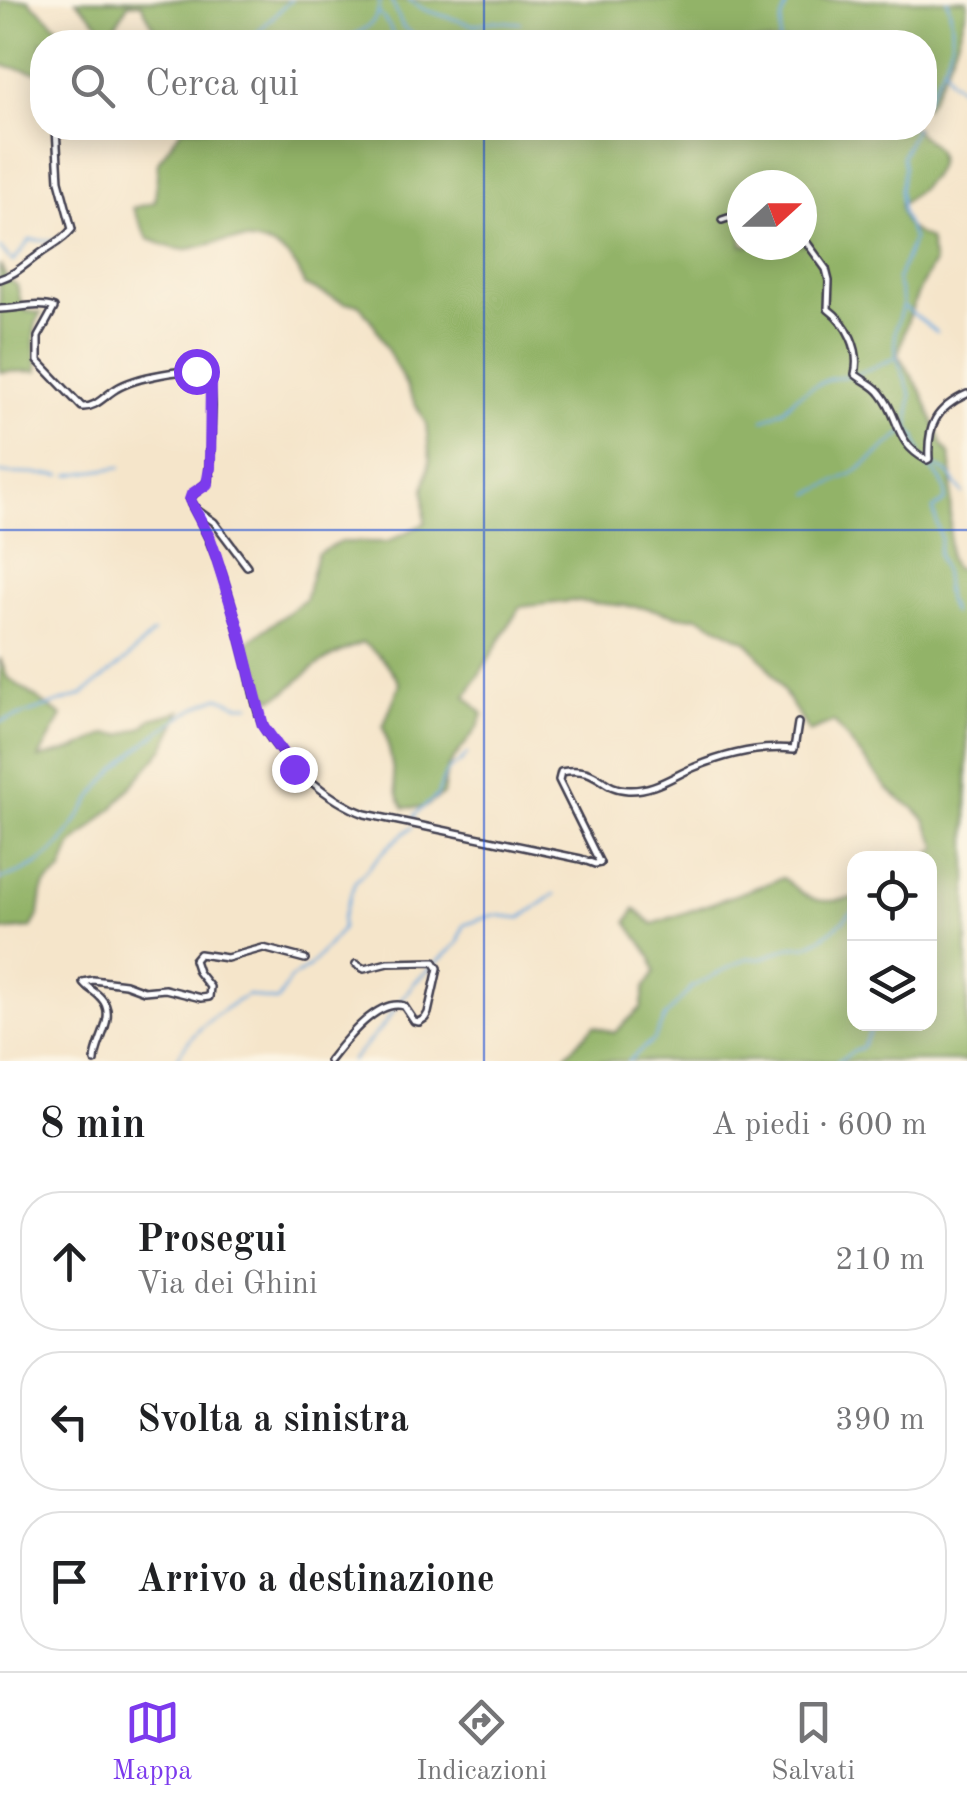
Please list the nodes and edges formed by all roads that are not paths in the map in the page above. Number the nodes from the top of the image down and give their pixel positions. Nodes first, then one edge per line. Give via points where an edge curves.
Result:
1 (57, 140) edge
2 (727, 218) edge
3 (722, 220) dead end
4 (817, 257) edge
5 (0, 280) edge
6 (0, 308) edge
7 (967, 394) edge
8 (191, 504) junction
9 (247, 566) dead end
10 (798, 724) dead end
11 (305, 960) dead end
12 (356, 964) dead end
13 (95, 1061) edge
14 (328, 1061) edge

1 - 5 street via 72,229
2 - 3 street
4 - 7 street via 830,281 828,309 845,326 858,358 855,374 883,396 914,453 929,459 928,434 938,414
6 - 8 street via 54,308 38,337 38,360 82,408 131,382 208,371 210,478
8 - 9 street via 210,517
8 - 10 street via 216,556 265,731 294,769 354,810 598,864 561,772 588,771 616,788 654,788 739,752 794,749
11 - 13 street via 263,948 227,958 199,954 194,960 209,997 82,982 106,1007
12 - 14 street via 364,969 434,962 428,1013 419,1022 404,1006 390,1006 359,1026

